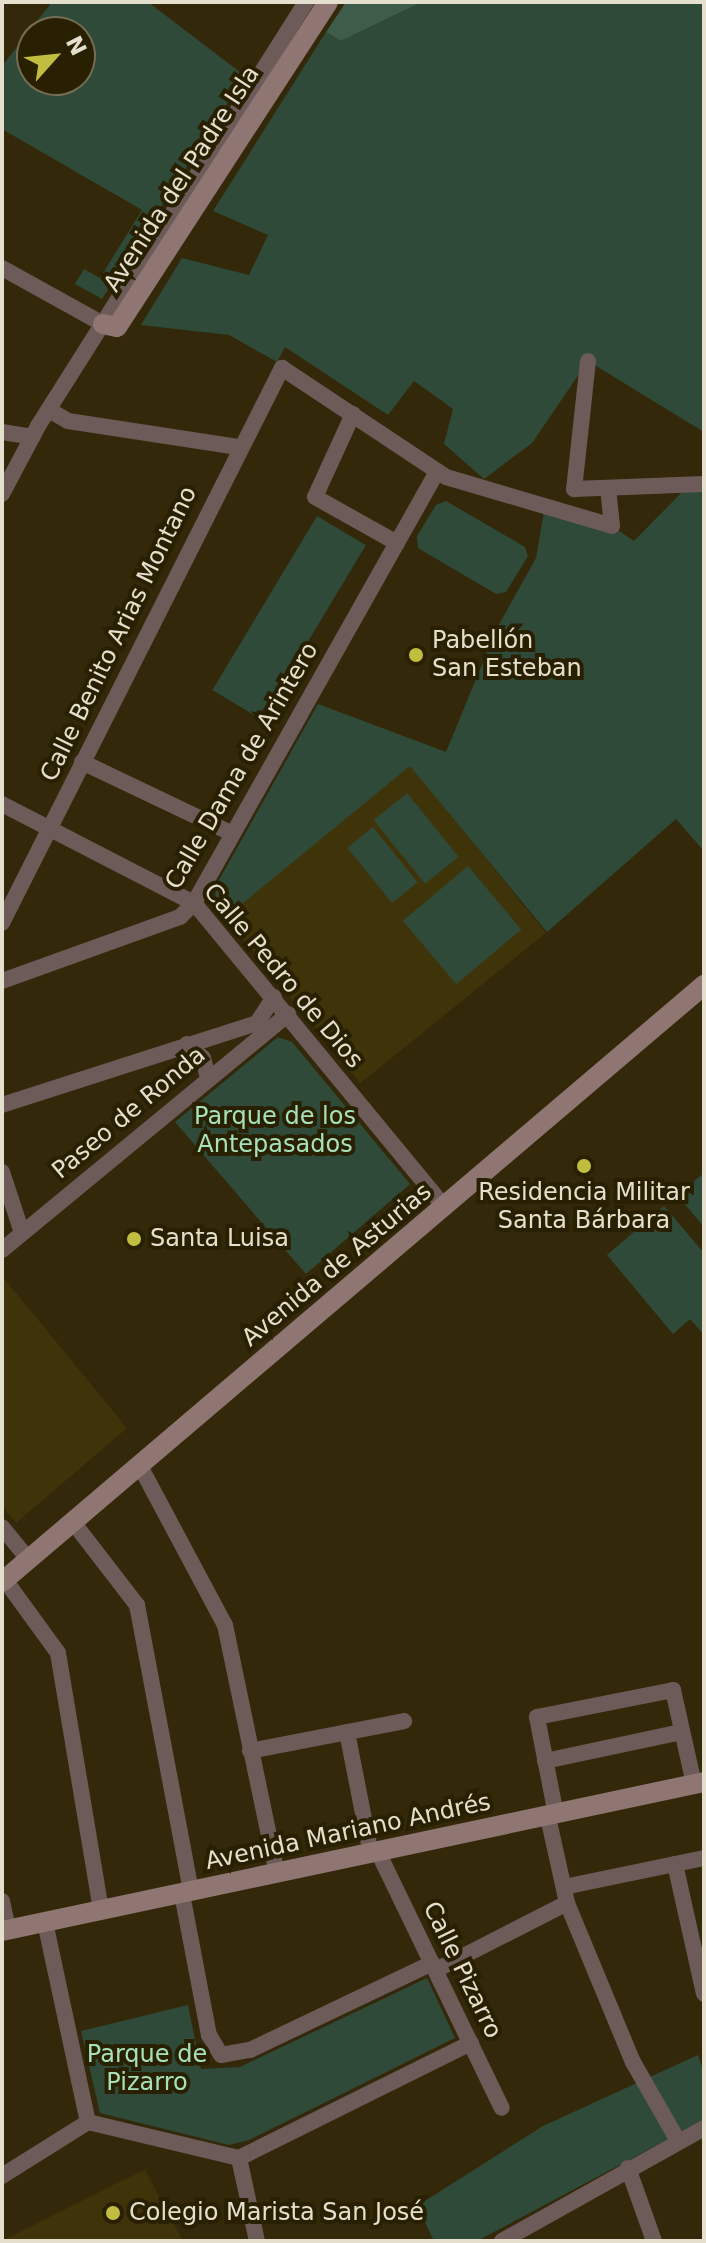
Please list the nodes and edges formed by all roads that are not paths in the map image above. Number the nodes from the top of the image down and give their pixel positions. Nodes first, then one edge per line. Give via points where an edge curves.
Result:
1 (306, 2) edge
2 (328, 2) edge
3 (2, 268) edge
4 (103, 324) junction
5 (588, 361) dead end
6 (49, 410) junction
7 (353, 414) junction
8 (2, 432) edge
9 (33, 437) junction
10 (238, 447) junction
11 (437, 472) junction
12 (704, 484) edge
13 (608, 488) junction
14 (2, 494) edge
15 (397, 543) junction
16 (82, 762) junction
17 (2, 804) edge
18 (49, 827) junction
19 (233, 834) junction
20 (194, 903) junction
21 (2, 923) edge
22 (2, 981) edge
23 (704, 985) edge
24 (274, 997) junction
25 (288, 1014) junction
26 (187, 1044) junction
27 (208, 1078) junction
28 (2, 1105) edge
29 (2, 1172) edge
30 (445, 1208) junction
31 (22, 1233) junction
32 (2, 1250) edge
33 (140, 1466) junction
34 (73, 1522) junction
35 (2, 1527) edge
36 (29, 1560) junction
37 (3, 1581) edge
38 (404, 1721) dead end
39 (347, 1732) junction
40 (682, 1732) junction
41 (250, 1751) junction
42 (545, 1761) junction
43 (699, 1783) edge
44 (552, 1816) junction
45 (374, 1853) junction
46 (704, 1858) edge
47 (675, 1864) junction
48 (277, 1874) junction
49 (186, 1893) junction
50 (566, 1895) junction
51 (2, 1901) edge
52 (101, 1911) junction
53 (45, 1922) junction
54 (5, 1931) edge
55 (434, 1966) junction
56 (704, 1994) edge
57 (471, 2043) junction
58 (502, 2108) dead end
59 (88, 2122) junction
60 (704, 2128) edge
61 (677, 2139) junction
62 (239, 2158) junction
63 (628, 2168) junction
64 (2, 2176) edge
65 (506, 2240) edge
66 (257, 2241) edge
67 (654, 2241) edge

1 - 4 street
2 - 4 main road, Avenida del Padre Isla via 117,327
3 - 4 street
4 - 6 street, Avenida del Padre Isla
5 - 13 street via 574,489
6 - 9 street, Avenida del Padre Isla
6 - 10 street via 68,421
7 - 10 street, Calle Benito Arias Montano via 282,368
7 - 11 street
7 - 15 street via 315,497
8 - 9 street
9 - 14 street, Avenida del Padre Isla
10 - 16 street, Calle Benito Arias Montano
11 - 13 street via 612,526
11 - 15 street, Calle Dama de Arintero
12 - 13 street
15 - 19 street, Calle Dama de Arintero
16 - 18 street, Calle Benito Arias Montano
16 - 19 street
17 - 18 street, Calle Pedro de Dios
18 - 20 street, Calle Pedro de Dios
18 - 21 street, Calle Benito Arias Montano
19 - 20 street, Calle Dama de Arintero
20 - 22 street, Calle Dama de Arintero via 180,917
20 - 24 street, Calle Pedro de Dios
23 - 30 main road, Avenida de Asturias
24 - 25 street, Calle Pedro de Dios
24 - 26 street via 257,1023
25 - 27 street, Paseo de Ronda
25 - 30 street, Calle Pedro de Dios
26 - 27 street via 203,1058
26 - 28 street
27 - 31 street, Paseo de Ronda
29 - 31 street
30 - 33 main road, Avenida de Asturias
31 - 32 street, Paseo de Ronda
33 - 34 main road, Avenida de Asturias
33 - 41 street via 225,1625
34 - 36 main road, Avenida de Asturias
34 - 49 street via 137,1605
35 - 36 street
36 - 37 main road, Avenida de Asturias
37 - 52 street via 58,1653
38 - 39 street
39 - 41 street
39 - 45 street, Calle Pizarro
40 - 42 street
40 - 42 street via 673,1690 537,1717
40 - 43 street
41 - 48 street
42 - 44 street
43 - 44 main road, Avenida Mariano Andrés
44 - 45 main road, Avenida Mariano Andrés
44 - 50 street
45 - 48 main road, Avenida Mariano Andrés
45 - 55 street, Calle Pizarro
46 - 47 street
47 - 50 street
47 - 56 street
48 - 49 main road, Avenida Mariano Andrés
49 - 52 main road, Avenida Mariano Andrés
49 - 55 street via 209,2035 221,2055 250,2050
50 - 55 street
50 - 61 street via 642,2080
51 - 54 street
52 - 53 main road, Avenida Mariano Andrés
53 - 54 main road, Avenida Mariano Andrés
53 - 59 street
55 - 57 street, Calle Pizarro
57 - 58 street, Calle Pizarro
57 - 62 street
59 - 62 street
59 - 64 street
60 - 61 street
61 - 63 street
62 - 66 street
63 - 65 street
63 - 67 street

